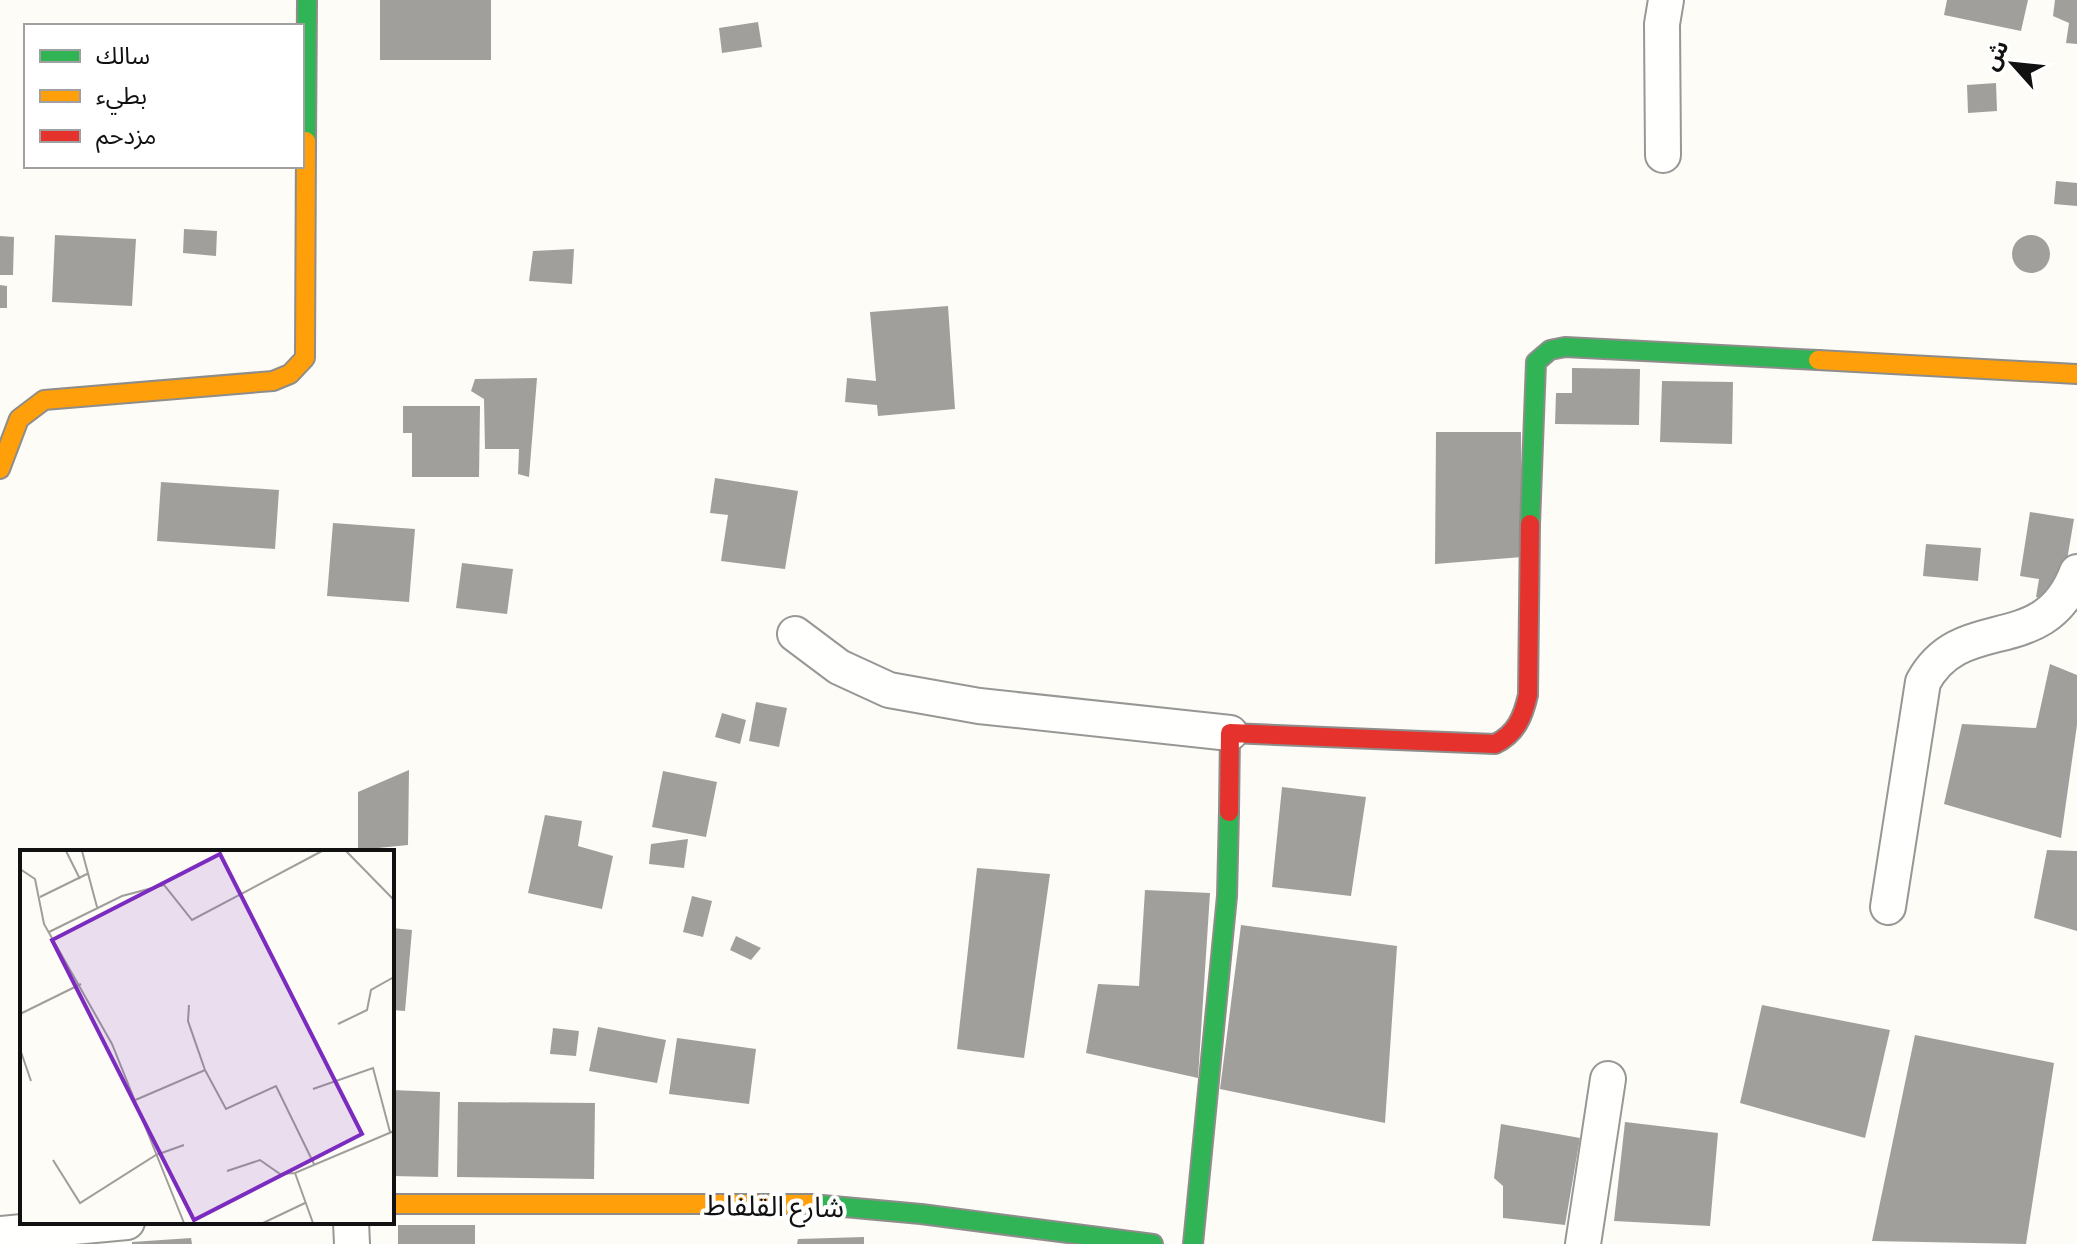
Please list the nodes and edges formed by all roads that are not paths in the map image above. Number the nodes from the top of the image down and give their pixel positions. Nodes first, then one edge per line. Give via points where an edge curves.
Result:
1 (307, 0) edge
2 (1666, 0) edge
3 (1663, 155) dead end
4 (2077, 374) edge
5 (0, 469) edge
6 (2077, 572) edge
7 (795, 634) dead end
8 (1230, 733) junction
9 (1888, 907) dead end
10 (1608, 1079) dead end
11 (394, 1204) edge
12 (106, 1224) edge
13 (351, 1224) edge
14 (0, 1234) edge
15 (352, 1244) edge
16 (1153, 1244) edge
17 (1193, 1244) edge
18 (1583, 1244) edge

1 - 5 street via 305,358 290,374 273,381 44,400 27,406 16,420
2 - 3 street
4 - 8 street via 1550,350 1536,362 1532,400 1528,695 1519,727 1495,744
6 - 9 street via 2063,604 2031,626 1963,643 1934,661 1923,682
7 - 8 street via 839,667 889,690 979,706
8 - 17 street via 1227,896
10 - 18 street
11 - 16 street, شارع القلفاط via 796,1203
12 - 14 street
13 - 15 street

